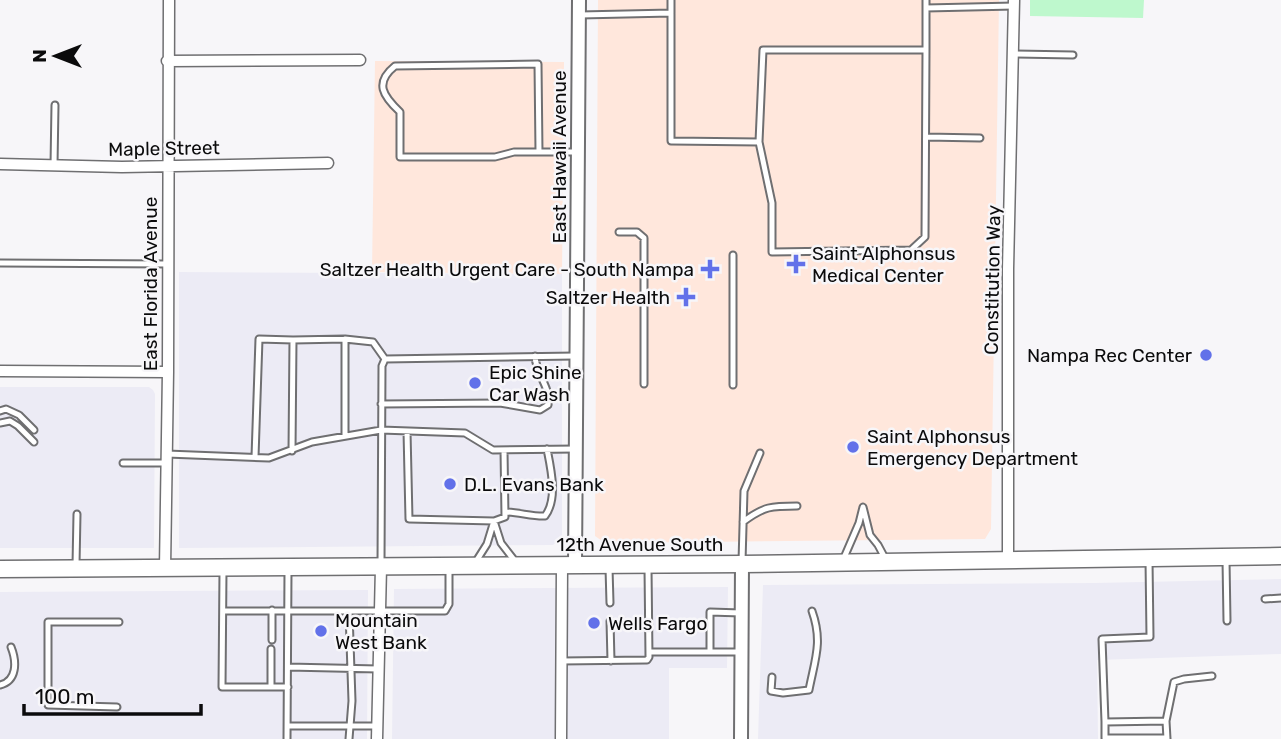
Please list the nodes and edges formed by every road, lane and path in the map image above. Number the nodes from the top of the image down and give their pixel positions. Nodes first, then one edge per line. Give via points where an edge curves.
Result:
1 (169, 0) edge
2 (579, 0) edge
3 (671, 0) edge
4 (926, 0) edge
5 (1014, 3) edge
6 (926, 8) junction
7 (671, 13) junction
8 (579, 15) junction
9 (926, 50) junction
10 (1014, 54) junction
11 (1073, 55) dead end
12 (360, 60) dead end
13 (167, 61) junction
14 (55, 105) dead end
15 (926, 137) junction
16 (980, 138) dead end
17 (759, 142) junction
18 (539, 152) junction
19 (579, 152) junction
20 (328, 163) dead end
21 (0, 164) edge
22 (54, 165) junction
23 (167, 165) junction
24 (619, 232) dead end
25 (733, 255) dead end
26 (0, 263) edge
27 (168, 264) junction
28 (345, 339) junction
29 (293, 340) junction
30 (535, 356) junction
31 (577, 356) junction
32 (385, 359) junction
33 (0, 371) edge
34 (168, 372) junction
35 (644, 384) dead end
36 (733, 385) dead end
37 (381, 404) junction
38 (0, 411) edge
39 (0, 423) edge
40 (34, 430) dead end
41 (381, 430) junction
42 (407, 431) junction
43 (345, 435) junction
44 (34, 442) dead end
45 (547, 449) junction
46 (576, 449) junction
47 (504, 450) junction
48 (292, 452) junction
49 (760, 453) dead end
50 (255, 457) junction
51 (167, 458) junction
52 (123, 463) dead end
53 (797, 506) dead end
54 (505, 512) junction
55 (77, 514) dead end
56 (494, 521) junction
57 (743, 522) junction
58 (1281, 556) edge
59 (1226, 557) junction
60 (1149, 558) junction
61 (1009, 561) junction
62 (842, 563) junction
63 (887, 563) junction
64 (609, 565) junction
65 (648, 565) junction
66 (742, 565) junction
67 (473, 566) junction
68 (519, 566) junction
69 (568, 566) junction
70 (381, 567) junction
71 (449, 567) junction
72 (76, 568) junction
73 (165, 568) junction
74 (223, 568) junction
75 (288, 568) junction
76 (0, 569) edge
77 (1281, 598) edge
78 (1265, 599) dead end
79 (610, 603) dead end
80 (272, 610) junction
81 (288, 610) junction
82 (380, 610) junction
83 (223, 611) junction
84 (812, 611) dead end
85 (349, 612) junction
86 (742, 613) junction
87 (610, 621) dead end
88 (1227, 621) dead end
89 (119, 622) dead end
90 (272, 640) dead end
91 (11, 648) dead end
92 (271, 649) dead end
93 (649, 652) junction
94 (710, 652) junction
95 (742, 652) junction
96 (561, 661) junction
97 (611, 661) junction
98 (288, 667) junction
99 (351, 668) junction
100 (378, 670) junction
101 (1212, 676) dead end
102 (772, 677) dead end
103 (0, 685) edge
104 (271, 687) junction
105 (288, 687) junction
106 (117, 707) dead end
107 (1166, 721) junction
108 (1105, 722) junction
109 (288, 726) junction
110 (349, 726) junction
111 (377, 726) junction
112 (1167, 738) edge
113 (288, 739) edge
114 (349, 739) edge
115 (376, 739) edge
116 (561, 739) edge
117 (741, 739) edge

1 - 13 street, East Florida Avenue
2 - 8 street, East Hawaii Avenue
3 - 7 lane
4 - 6 lane
5 - 6 lane
5 - 10 street, Constitution Way
6 - 9 lane
7 - 8 lane
7 - 17 lane via 671,141
8 - 19 street, East Hawaii Avenue
9 - 15 lane
9 - 17 lane via 763,50
10 - 11 lane
10 - 61 street, Constitution Way
12 - 13 street
13 - 23 street, East Florida Avenue
14 - 22 lane
15 - 16 lane
15 - 17 lane via 925,237 911,250 772,252 772,204
18 - 18 lane via 400,157 400,111 383,93 387,72 395,66 538,64
18 - 19 lane
19 - 31 street, East Hawaii Avenue
20 - 23 street, Maple Street
21 - 22 street, Maple Street
22 - 23 street, Maple Street
23 - 27 street, East Florida Avenue
24 - 35 lane via 637,232 644,238
25 - 36 lane
26 - 27 lane
27 - 34 street, East Florida Avenue
28 - 29 lane
28 - 32 lane via 373,342
28 - 43 lane
29 - 48 lane
29 - 50 lane via 259,340
30 - 31 lane
30 - 32 lane
30 - 37 lane via 535,366 550,394 548,405 540,410 500,403
31 - 46 street, East Hawaii Avenue
32 - 37 lane
33 - 34 street
34 - 51 street, East Florida Avenue
37 - 41 lane
38 - 40 lane via 19,415
39 - 44 lane via 10,421
41 - 42 lane
41 - 43 lane
41 - 70 lane
42 - 47 lane via 465,433 493,450
42 - 56 lane via 409,519
43 - 48 lane
45 - 46 lane
45 - 47 lane
45 - 54 lane via 551,507 545,516
46 - 69 street, East Hawaii Avenue
47 - 54 lane
48 - 50 lane
49 - 57 lane via 744,491
50 - 51 lane
51 - 52 lane
51 - 73 street, East Florida Avenue
53 - 57 lane via 771,506
54 - 56 lane via 505,517
55 - 72 lane
56 - 67 lane
56 - 68 lane via 501,543
57 - 66 lane
58 - 59 main road, 12th Avenue South
59 - 60 main road, 12th Avenue South
59 - 88 lane
60 - 61 main road, 12th Avenue South
60 - 108 lane via 1150,637 1102,639
61 - 63 main road, 12th Avenue South
62 - 63 main road, 12th Avenue South
62 - 63 lane via 863,507 870,535
62 - 66 main road, 12th Avenue South
64 - 65 main road, 12th Avenue South
64 - 69 main road, 12th Avenue South
64 - 79 lane
65 - 66 main road, 12th Avenue South
65 - 93 lane
66 - 86 street
67 - 68 main road, 12th Avenue South
67 - 71 main road, 12th Avenue South
68 - 69 main road, 12th Avenue South
69 - 96 street
70 - 71 main road, 12th Avenue South
70 - 75 main road, 12th Avenue South
70 - 82 street
71 - 82 lane via 445,611
72 - 73 main road, 12th Avenue South
72 - 76 main road, 12th Avenue South
73 - 74 main road, 12th Avenue South
74 - 75 main road, 12th Avenue South
74 - 83 lane
75 - 81 lane
77 - 78 lane
80 - 81 lane
80 - 83 lane
80 - 90 lane
81 - 85 lane
81 - 98 lane
82 - 85 lane
82 - 100 street
83 - 104 lane via 222,687
84 - 102 lane via 819,641 808,690 771,691
85 - 99 lane
86 - 94 lane via 710,612
86 - 95 street
87 - 97 lane
89 - 106 lane via 48,622 48,705
91 - 103 lane via 13,676
92 - 104 lane
93 - 94 lane
93 - 97 lane via 647,660
94 - 95 lane
95 - 117 street
96 - 97 lane
96 - 116 street
98 - 99 lane
98 - 105 lane
99 - 100 lane
99 - 110 lane
100 - 111 street
101 - 107 lane via 1174,682
104 - 105 lane
105 - 109 lane
107 - 108 lane
107 - 112 lane
108 - 112 lane via 1105,738
109 - 110 lane
109 - 113 lane
110 - 111 lane
110 - 114 lane
111 - 115 street

